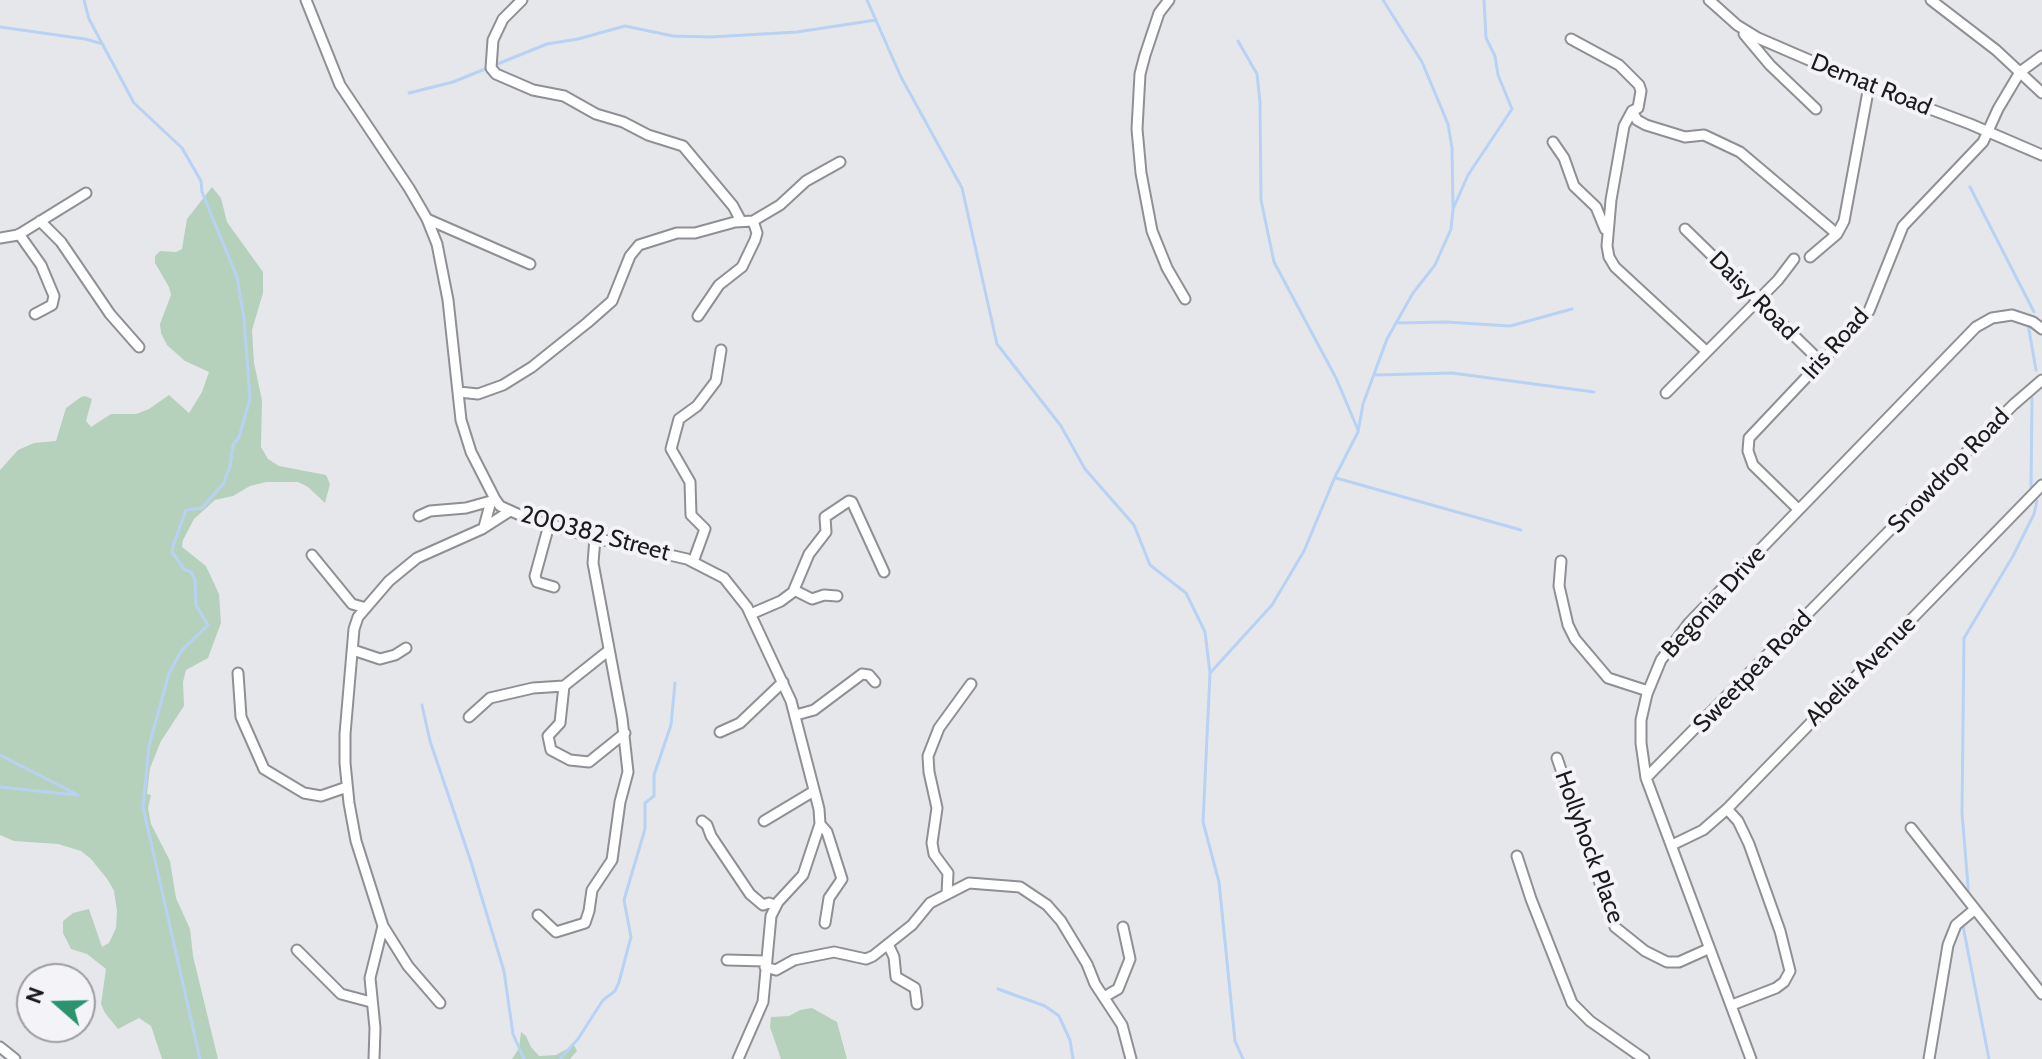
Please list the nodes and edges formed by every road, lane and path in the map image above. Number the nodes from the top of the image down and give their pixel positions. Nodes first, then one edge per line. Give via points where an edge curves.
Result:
1 (522, 0) edge
2 (1709, 0) edge
3 (1931, 0) edge
4 (309, 1) edge
5 (1165, 1) edge
6 (1737, 25) junction
7 (1571, 39) dead end
8 (2042, 56) edge
9 (2020, 72) junction
10 (1869, 86) junction
11 (2042, 93) edge
12 (1816, 109) dead end
13 (1632, 111) junction
14 (1988, 131) junction
15 (1553, 142) dead end
16 (2042, 155) edge
17 (840, 162) dead end
18 (86, 193) dead end
19 (427, 219) junction
20 (40, 221) junction
21 (741, 221) junction
22 (753, 221) junction
23 (1685, 229) dead end
24 (19, 234) junction
25 (1837, 234) junction
26 (1608, 236) junction
27 (0, 238) edge
28 (1810, 257) dead end
29 (1794, 259) dead end
30 (530, 264) dead end
31 (1185, 299) dead end
32 (1757, 301) junction
33 (35, 314) dead end
34 (698, 316) dead end
35 (2042, 329) edge
36 (139, 347) dead end
37 (721, 350) dead end
38 (1706, 351) junction
39 (1821, 362) junction
40 (2042, 380) edge
41 (459, 392) junction
42 (1666, 393) dead end
43 (2042, 485) edge
44 (493, 500) junction
45 (1798, 509) junction
46 (510, 511) junction
47 (419, 516) dead end
48 (549, 525) junction
49 (484, 527) junction
50 (595, 538) junction
51 (312, 555) dead end
52 (1561, 561) dead end
53 (693, 562) junction
54 (1859, 565) joint
55 (884, 572) dead end
56 (554, 587) dead end
57 (794, 590) junction
58 (837, 596) dead end
59 (366, 608) junction
60 (751, 614) junction
61 (406, 648) dead end
62 (353, 650) junction
63 (608, 651) junction
64 (238, 673) dead end
65 (783, 682) junction
66 (875, 682) dead end
67 (971, 684) dead end
68 (564, 686) junction
69 (1648, 691) junction
70 (796, 715) junction
71 (469, 717) dead end
72 (720, 732) dead end
73 (625, 733) junction
74 (1557, 758) dead end
75 (1646, 778) junction
76 (347, 787) junction
77 (814, 791) junction
78 (1727, 809) junction
79 (702, 821) dead end
80 (764, 821) dead end
81 (820, 824) junction
82 (1911, 828) dead end
83 (1672, 845) junction
84 (1517, 856) dead end
85 (947, 894) junction
86 (776, 906) junction
87 (1974, 910) junction
88 (538, 915) dead end
89 (825, 923) dead end
90 (383, 926) junction
91 (1123, 927) dead end
92 (888, 944) junction
93 (1708, 949) junction
94 (297, 950) dead end
95 (727, 960) dead end
96 (765, 964) junction
97 (2042, 994) edge
98 (1104, 997) junction
99 (371, 1002) junction
100 (440, 1003) dead end
101 (917, 1004) dead end
102 (1732, 1005) junction
103 (0, 1047) edge
104 (15, 1059) edge
105 (374, 1059) edge
106 (738, 1059) edge
107 (1131, 1059) edge
108 (1644, 1059) edge
109 (1751, 1059) edge
110 (1929, 1059) edge

1 - 21 street via 503,19 493,40 491,68 496,74 683,146
2 - 6 street, Demat Road
3 - 9 street
4 - 19 street, 200382 Street via 340,85
5 - 31 street via 1140,74 1137,129 1152,231
6 - 10 street, Demat Road
6 - 12 street
7 - 13 street via 1629,72 1641,91 1638,108
8 - 9 street
9 - 11 street
9 - 14 street, Iris Road
10 - 14 street, Demat Road
10 - 25 street via 1847,215
13 - 25 street via 1649,126 1685,137 1704,135 1740,152
13 - 26 street via 1624,126
14 - 16 street, Demat Road
14 - 39 street, Iris Road via 1903,226 1869,311
15 - 26 street via 1574,186 1600,215
17 - 22 street
18 - 20 street
19 - 30 street
19 - 41 street, 200382 Street via 442,269
20 - 24 street
20 - 36 street
21 - 22 street
21 - 41 street via 639,245 612,301 587,323 503,385 478,394
22 - 34 street via 757,233 746,259
23 - 32 street, Daisy Road
24 - 27 street
24 - 33 street via 54,296 52,305
25 - 28 street
26 - 38 street via 1615,267
29 - 32 street
32 - 38 street
32 - 39 street, Daisy Road
35 - 45 street, Begonia Drive via 2012,315 1978,325
37 - 53 street via 716,381 679,419 671,449 690,482 691,515 705,529
38 - 42 street
39 - 45 street, Iris Road via 1751,435 1748,445 1753,465
40 - 54 street, Snowdrop Road
41 - 44 street, 200382 Street via 464,432
43 - 78 street, Abelia Avenue
44 - 46 street, 200382 Street
44 - 47 street
44 - 49 street
45 - 69 street, Begonia Drive via 1689,623 1661,660
46 - 48 street, 200382 Street
46 - 49 street
48 - 50 street, 200382 Street
48 - 56 street via 535,576 537,582
49 - 59 street via 417,558
50 - 53 street, 200382 Street
50 - 63 street via 593,563
51 - 59 street via 352,604
52 - 69 street via 1560,593 1579,646 1608,678
53 - 60 street, 200382 Street via 724,578
54 - 75 street, Sweetpea Road
55 - 57 street via 849,501 825,517 826,532 809,554
57 - 58 street via 812,599
57 - 60 street
59 - 62 street via 356,623
60 - 65 street, 200382 Street
61 - 62 street via 380,659
62 - 76 street via 345,734
63 - 68 street
63 - 73 street
64 - 76 street via 241,717 264,769 304,793 321,796
65 - 70 street, 200382 Street
65 - 72 street via 740,723
66 - 70 street via 862,674 814,710
67 - 85 street via 939,728 928,756 937,808 932,843 948,873
68 - 71 street via 490,698
68 - 73 street via 560,723 548,736 551,750 589,762
69 - 75 street, Begonia Drive via 1641,720
70 - 77 street, 200382 Street
73 - 88 street via 628,772 616,840 609,867 592,890 585,923 556,932
74 - 93 street, Hollyhock Place via 1615,927 1667,962
75 - 83 street, Begonia Drive
76 - 90 street via 364,871
77 - 80 street
77 - 81 street, 200382 Street
78 - 83 street, Abelia Avenue via 1703,830
78 - 102 street via 1749,844 1790,971 1776,988
79 - 86 street via 750,894 763,905
81 - 86 street, 200382 Street via 803,875
81 - 89 street via 842,879 829,898
82 - 87 street
83 - 93 street, Begonia Drive
84 - 108 street via 1572,1003
85 - 92 street via 930,903
85 - 98 street via 977,882 1031,893 1057,915
86 - 96 street
87 - 97 street
87 - 110 street via 1956,925 1948,945
90 - 99 street via 370,978
90 - 100 street
91 - 98 street via 1130,959 1118,989
92 - 96 street via 866,959 834,952 794,960 776,970
92 - 101 street via 896,977 915,988
93 - 102 street, Begonia Drive
94 - 99 street via 341,994
95 - 96 street
96 - 106 street via 763,1002
98 - 107 street via 1122,1025
99 - 105 street
102 - 109 street, Begonia Drive
103 - 104 street

